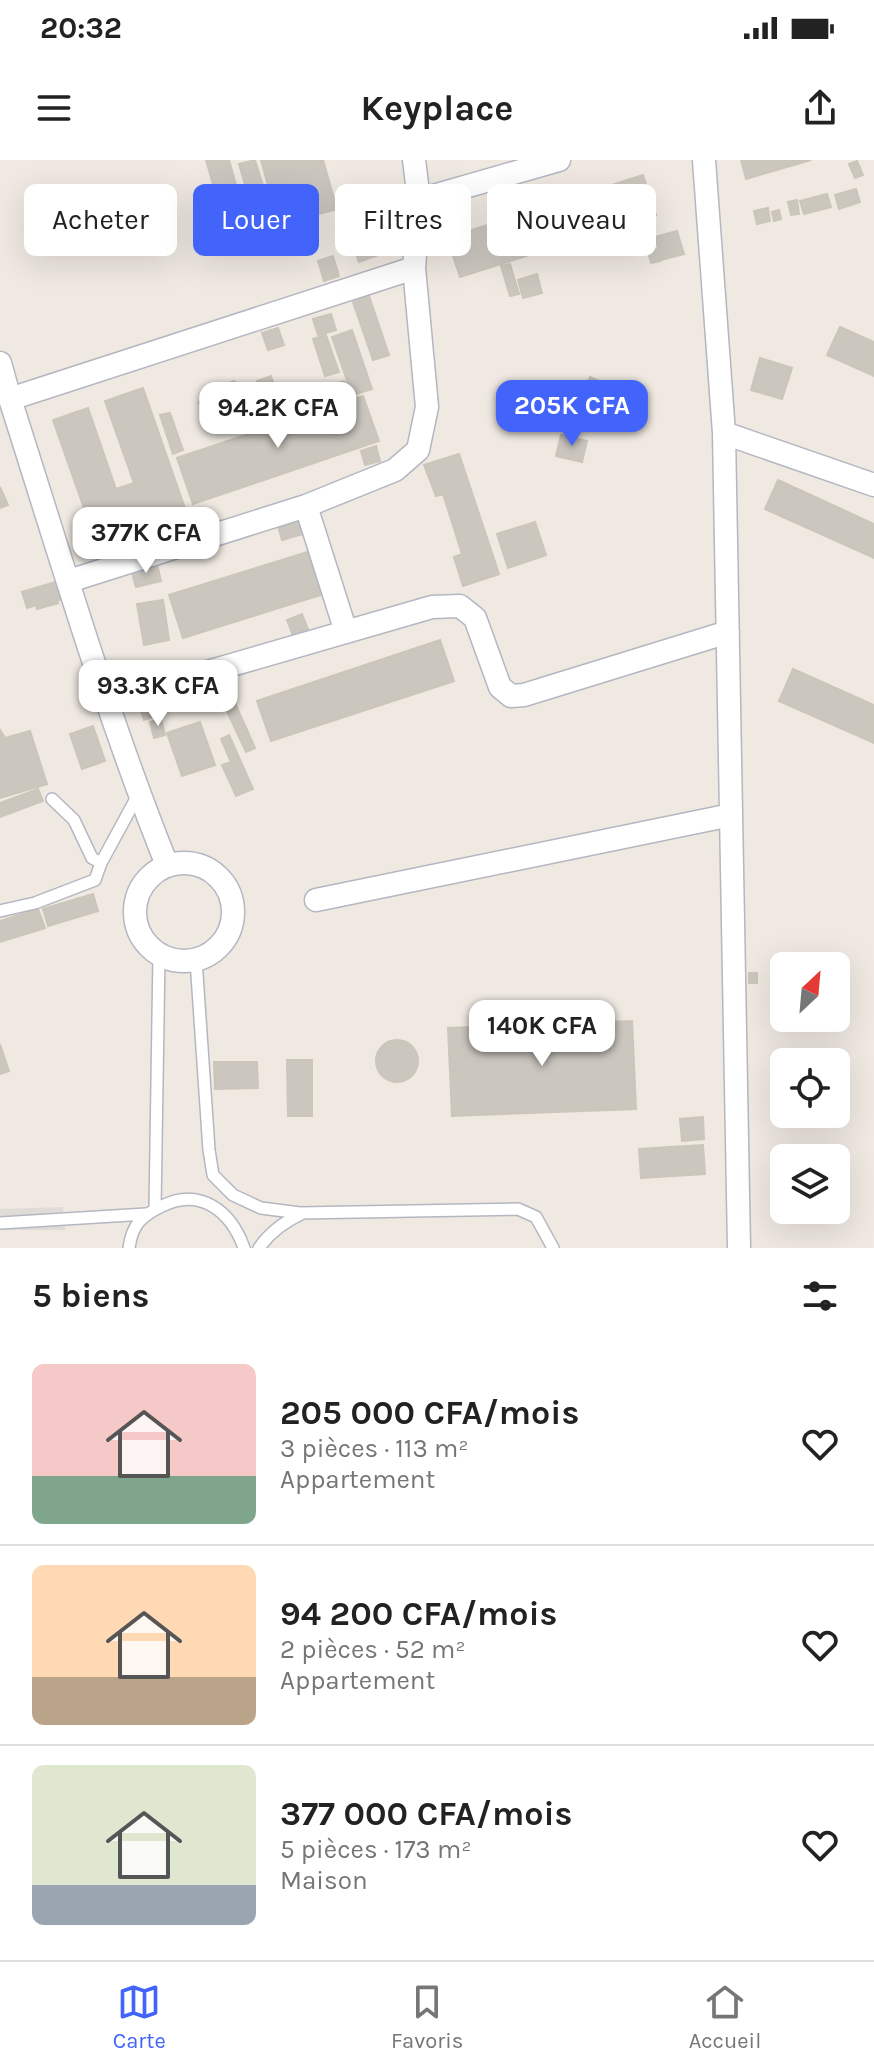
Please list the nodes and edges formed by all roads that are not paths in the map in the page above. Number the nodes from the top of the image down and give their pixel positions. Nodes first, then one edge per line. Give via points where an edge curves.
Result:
1 (414, 160) edge
2 (559, 160) edge
3 (704, 160) edge
4 (417, 184) edge
5 (471, 185) edge
6 (415, 256) edge
7 (414, 268) junction
8 (0, 363) edge
9 (10, 399) junction
10 (724, 433) junction
11 (874, 485) edge
12 (306, 506) junction
13 (69, 581) junction
14 (346, 632) junction
15 (728, 632) junction
16 (107, 701) junction
17 (138, 794) junction
18 (52, 799) dead end
19 (731, 815) junction
20 (101, 863) junction
21 (167, 865) junction
22 (316, 900) dead end
23 (0, 911) edge
24 (159, 955) junction
25 (196, 960) junction
26 (150, 1211) junction
27 (304, 1213) junction
28 (0, 1223) edge
29 (129, 1248) edge
30 (244, 1248) edge
31 (259, 1248) edge
32 (553, 1248) edge
33 (739, 1248) edge

1 - 4 street
2 - 5 street
3 - 10 street
6 - 7 street
7 - 9 street
7 - 12 street via 427,407 418,450 395,470
8 - 9 street
9 - 13 street
10 - 11 street
10 - 15 street
12 - 13 street
12 - 14 street
13 - 16 street
14 - 15 street via 432,607 460,606 475,618 500,687 511,696
14 - 16 street
15 - 19 street
16 - 17 street
17 - 20 lane
17 - 21 street
18 - 20 lane via 74,820 92,858
19 - 22 street
19 - 33 street
20 - 23 lane via 95,880
21 - 24 street via 151,874 135,902 136,926
21 - 25 street via 200,865 224,883 232,898 227,938 212,954
24 - 25 street
24 - 26 lane
25 - 27 lane via 213,1175 233,1195 261,1208
26 - 28 lane
26 - 29 lane via 131,1232
26 - 30 lane via 195,1198 233,1222
27 - 31 lane via 285,1221
27 - 32 lane via 518,1209 536,1217

